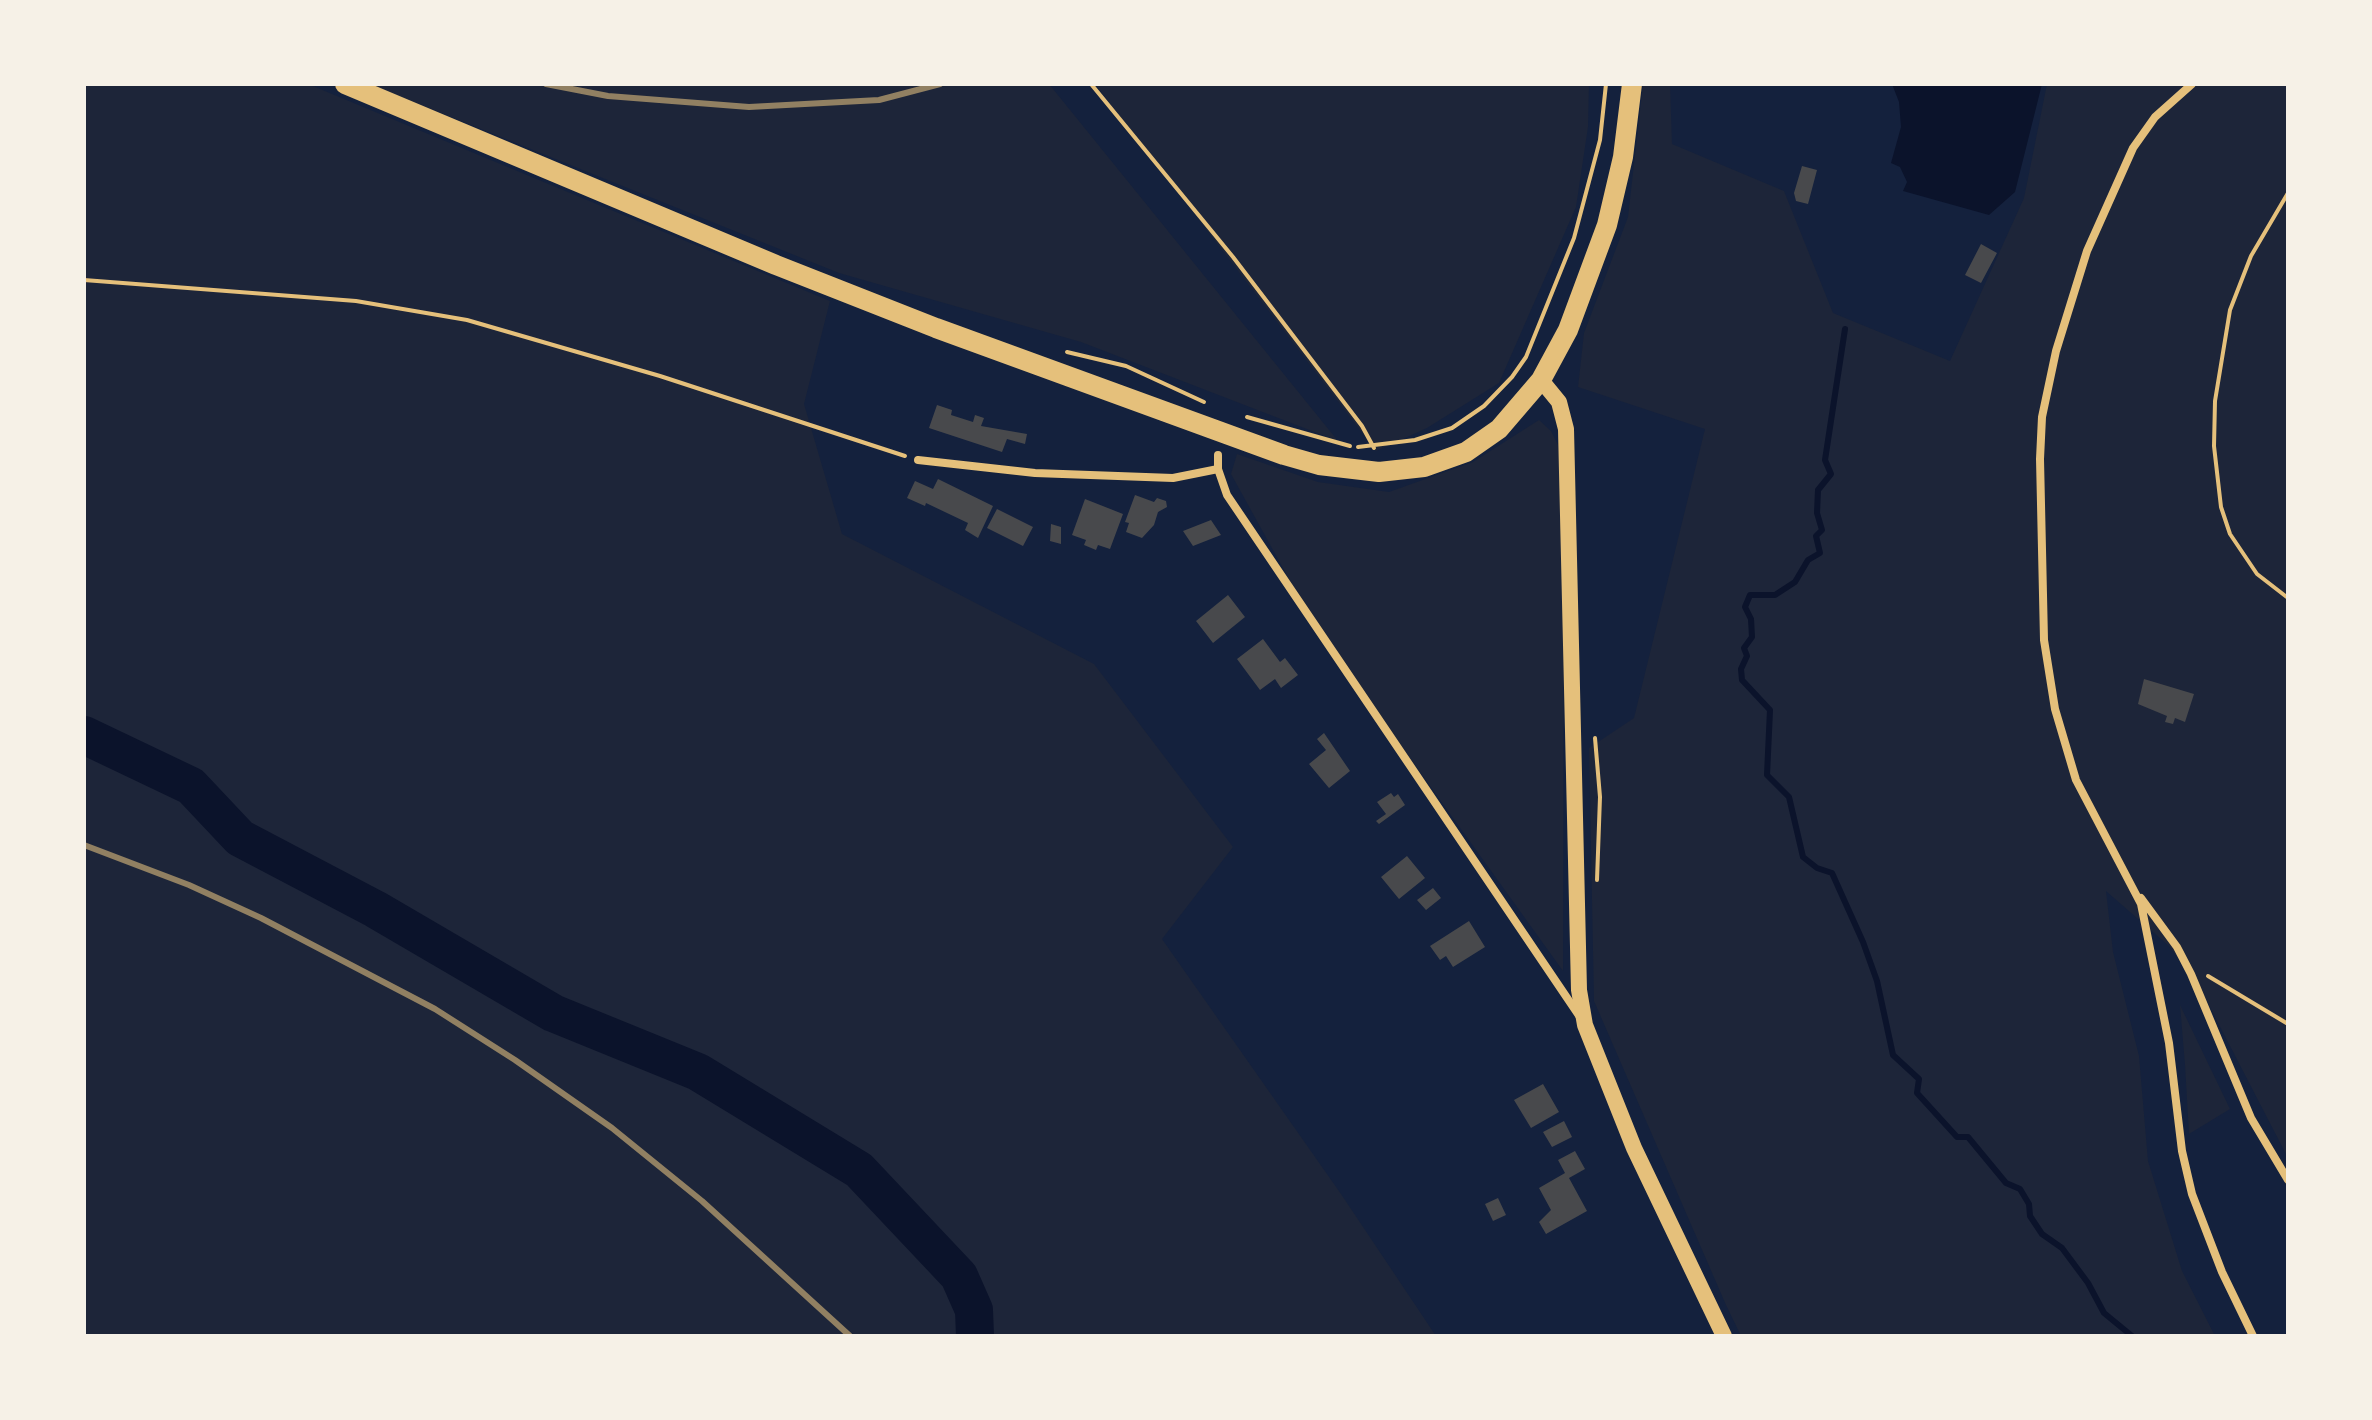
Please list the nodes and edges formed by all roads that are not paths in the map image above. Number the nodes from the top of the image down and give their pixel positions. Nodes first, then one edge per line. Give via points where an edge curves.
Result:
1 (345, 84) edge
2 (1632, 84) edge
3 (2192, 84) edge
4 (1541, 380) junction
5 (1218, 455) dead end
6 (918, 460) road end
7 (1218, 469) junction
8 (2136, 891) junction
9 (1585, 1025) junction
10 (2288, 1180) edge
11 (1724, 1336) edge
12 (2253, 1336) edge

1 - 4 main road via 936,328 1319,465 1379,472 1424,467 1466,452 1499,429
2 - 4 main road via 1607,225 1568,330
3 - 8 street via 2144,131 2111,193 2064,320 2042,417 2044,640 2055,709 2082,793
4 - 9 main road via 1559,402 1566,429 1579,990
5 - 7 street
6 - 7 street via 1035,473 1173,478
7 - 9 street via 1227,495 1311,625
8 - 10 street via 2184,960 2251,1118
8 - 12 street via 2151,944 2190,1185
9 - 11 main road via 1634,1148

